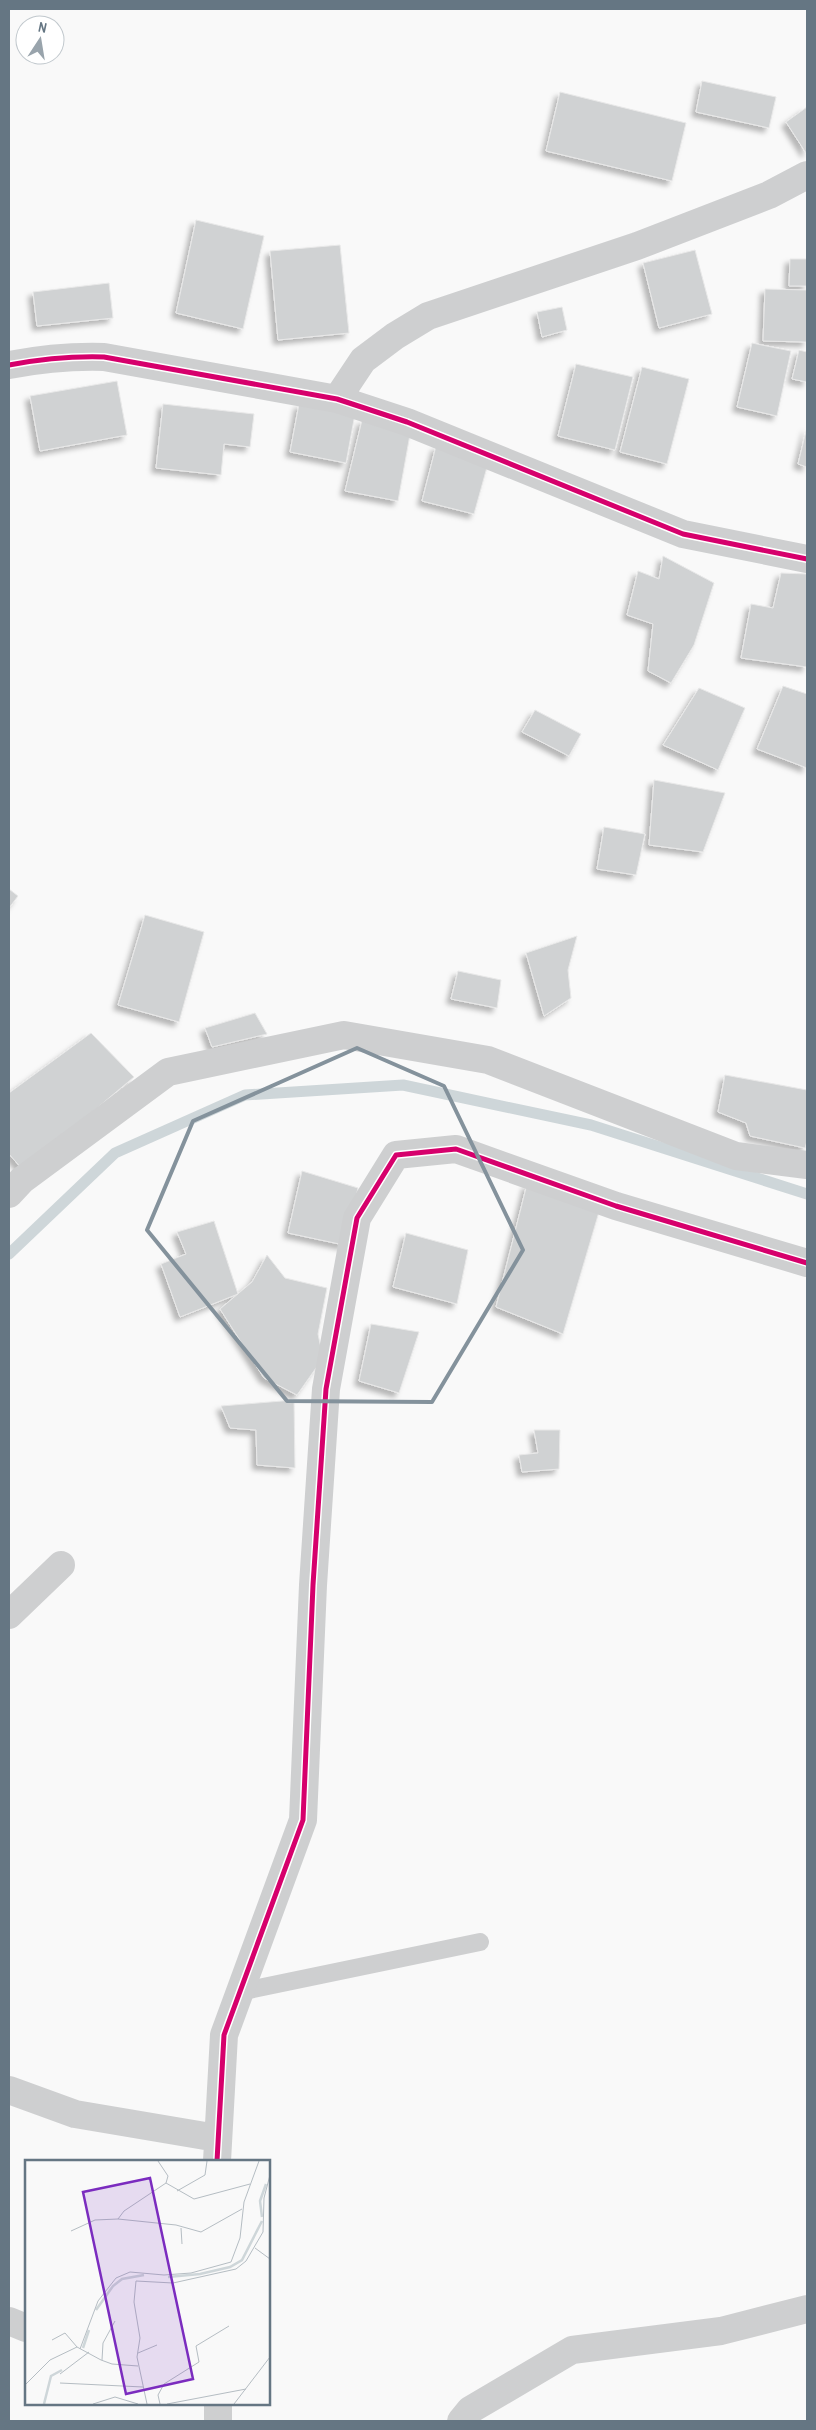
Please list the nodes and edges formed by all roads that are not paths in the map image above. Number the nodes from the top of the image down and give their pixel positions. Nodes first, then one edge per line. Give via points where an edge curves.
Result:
1 (807, 175) edge
2 (9, 365) edge
3 (337, 399) junction
4 (807, 559) edge
5 (807, 1165) edge
6 (9, 1194) edge
7 (807, 1263) edge
8 (61, 1565) dead end
9 (9, 1615) edge
10 (480, 1942) dead end
11 (239, 1992) junction
12 (9, 2090) edge
13 (217, 2150) edge
14 (807, 2310) edge
15 (9, 2322) edge
16 (25, 2328) edge
17 (218, 2405) edge
18 (218, 2421) edge
19 (461, 2421) edge

1 - 3 street via 769,195 662,237 428,316 363,360
2 - 3 street via 58,358 104,357
3 - 4 street via 407,422 683,534
5 - 6 street via 736,1156 488,1060 344,1035 168,1072 22,1180
7 - 11 street via 616,1206 456,1149 396,1155 357,1218 326,1389 313,1585 304,1820
8 - 9 street
10 - 11 lane
11 - 13 street via 224,2035
12 - 13 street via 75,2114
14 - 19 street via 721,2331 572,2350 470,2410
15 - 16 street
17 - 18 street

